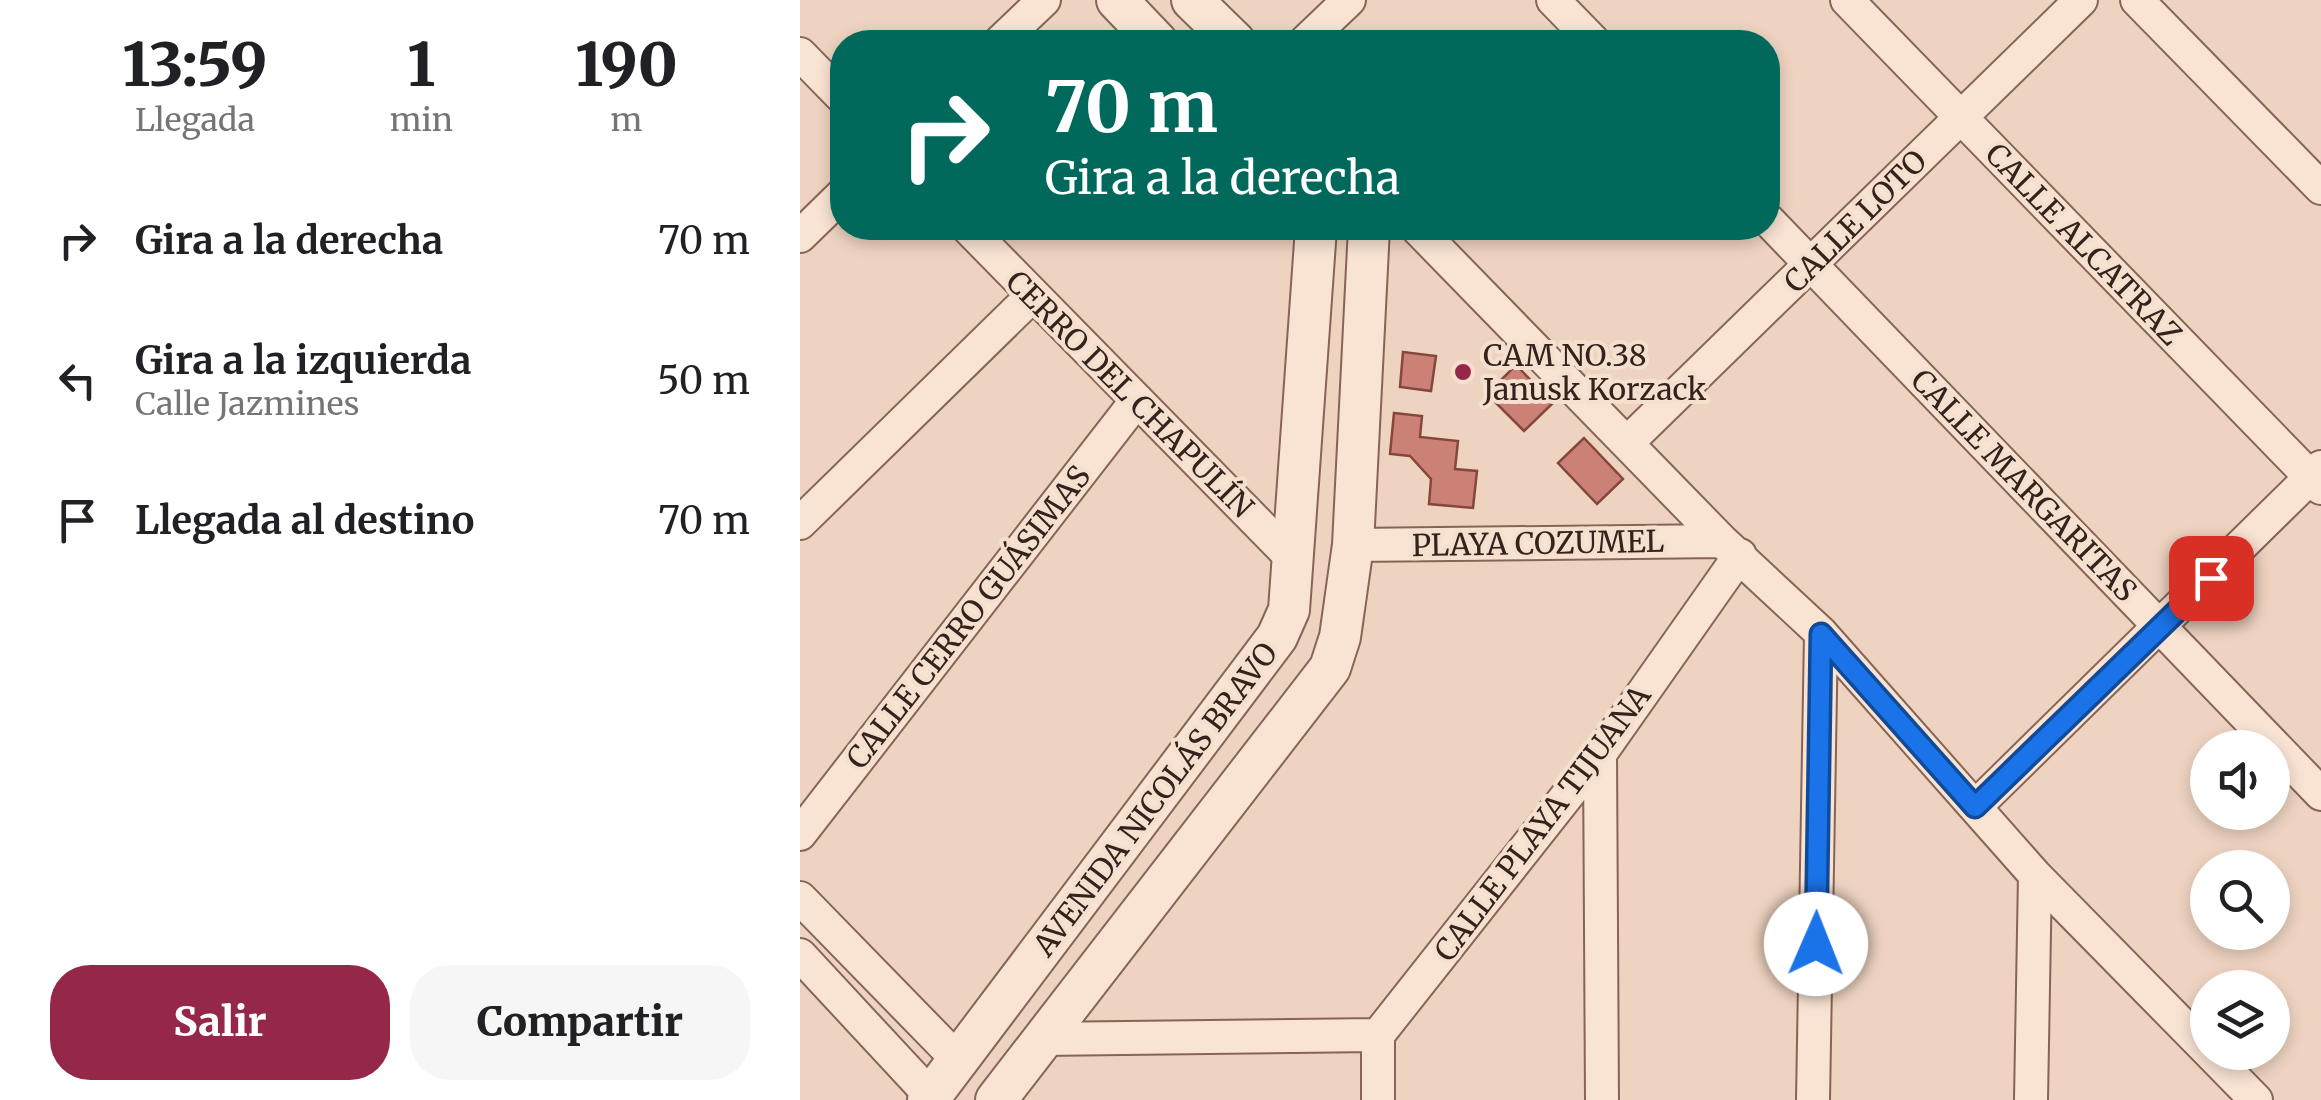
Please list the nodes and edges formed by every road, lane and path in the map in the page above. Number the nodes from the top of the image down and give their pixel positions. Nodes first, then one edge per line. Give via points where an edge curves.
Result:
1 (1044, 0) edge
2 (1117, 0) edge
3 (1192, 0) edge
4 (1349, 0) edge
5 (1553, 0) edge
6 (1847, 0) edge
7 (2081, 0) edge
8 (2137, 0) edge
9 (1013, 30) edge
10 (1146, 30) edge
11 (1222, 30) edge
12 (1318, 30) edge
13 (1582, 30) edge
14 (800, 54) edge
15 (830, 85) edge
16 (1960, 116) junction
17 (2321, 188) edge
18 (830, 207) edge
19 (1780, 233) edge
20 (800, 236) edge
21 (979, 240) edge
22 (1315, 240) edge
23 (1368, 240) edge
24 (1429, 240) edge
25 (1811, 265) junction
26 (1032, 296) junction
27 (1137, 400) junction
28 (1628, 442) junction
29 (2318, 478) edge
30 (800, 523) edge
31 (1354, 545) junction
32 (1731, 548) junction
33 (1292, 560) junction
34 (2161, 628) junction
35 (1821, 634) junction
36 (1600, 754) junction
37 (2321, 794) edge
38 (1975, 807) junction
39 (800, 834) edge
40 (2035, 875) junction
41 (800, 898) edge
42 (800, 954) edge
43 (2190, 1034) edge
44 (1378, 1036) junction
45 (1040, 1039) junction
46 (958, 1060) junction
47 (2225, 1070) edge
48 (930, 1098) edge
49 (2252, 1098) edge
50 (996, 1100) edge
51 (1378, 1100) edge
52 (1602, 1100) edge
53 (1813, 1100) edge
54 (2030, 1100) edge

1 - 9 street
2 - 10 street
3 - 11 street
4 - 12 street
5 - 13 street
6 - 16 street, CALLE ALCATRAZ
7 - 16 street, CALLE LOTO
8 - 17 street
14 - 15 street
16 - 25 street, CALLE LOTO
16 - 29 street, CALLE ALCATRAZ
18 - 20 street
19 - 25 street, CALLE MARGARITAS
21 - 26 street, CERRO DEL CHAPULÍN
22 - 33 street, AVENIDA NICOLÁS BRAVO
23 - 31 street, AVENIDA NICOLÁS BRAVO
24 - 28 street
25 - 28 street, CALLE LOTO
25 - 34 street, CALLE MARGARITAS
26 - 27 street, CERRO DEL CHAPULÍN
26 - 30 street
27 - 33 street, CERRO DEL CHAPULÍN
27 - 39 street, CALLE CERRO GUÁSIMAS
28 - 32 street
29 - 34 street
31 - 32 street, PLAYA COZUMEL
31 - 45 street, AVENIDA NICOLÁS BRAVO via 1330,668
32 - 35 street
32 - 36 street, CALLE PLAYA TIJUANA
33 - 46 street, AVENIDA NICOLÁS BRAVO via 1289,610 1278,637
34 - 37 street, CALLE MARGARITAS
34 - 38 street
35 - 38 street
35 - 53 street
36 - 44 street, CALLE PLAYA TIJUANA
36 - 52 street
38 - 40 street
40 - 43 street
40 - 54 street
41 - 46 street
42 - 48 street
44 - 45 street
44 - 51 street
45 - 50 street, AVENIDA NICOLÁS BRAVO
46 - 48 street, AVENIDA NICOLÁS BRAVO
47 - 49 street

